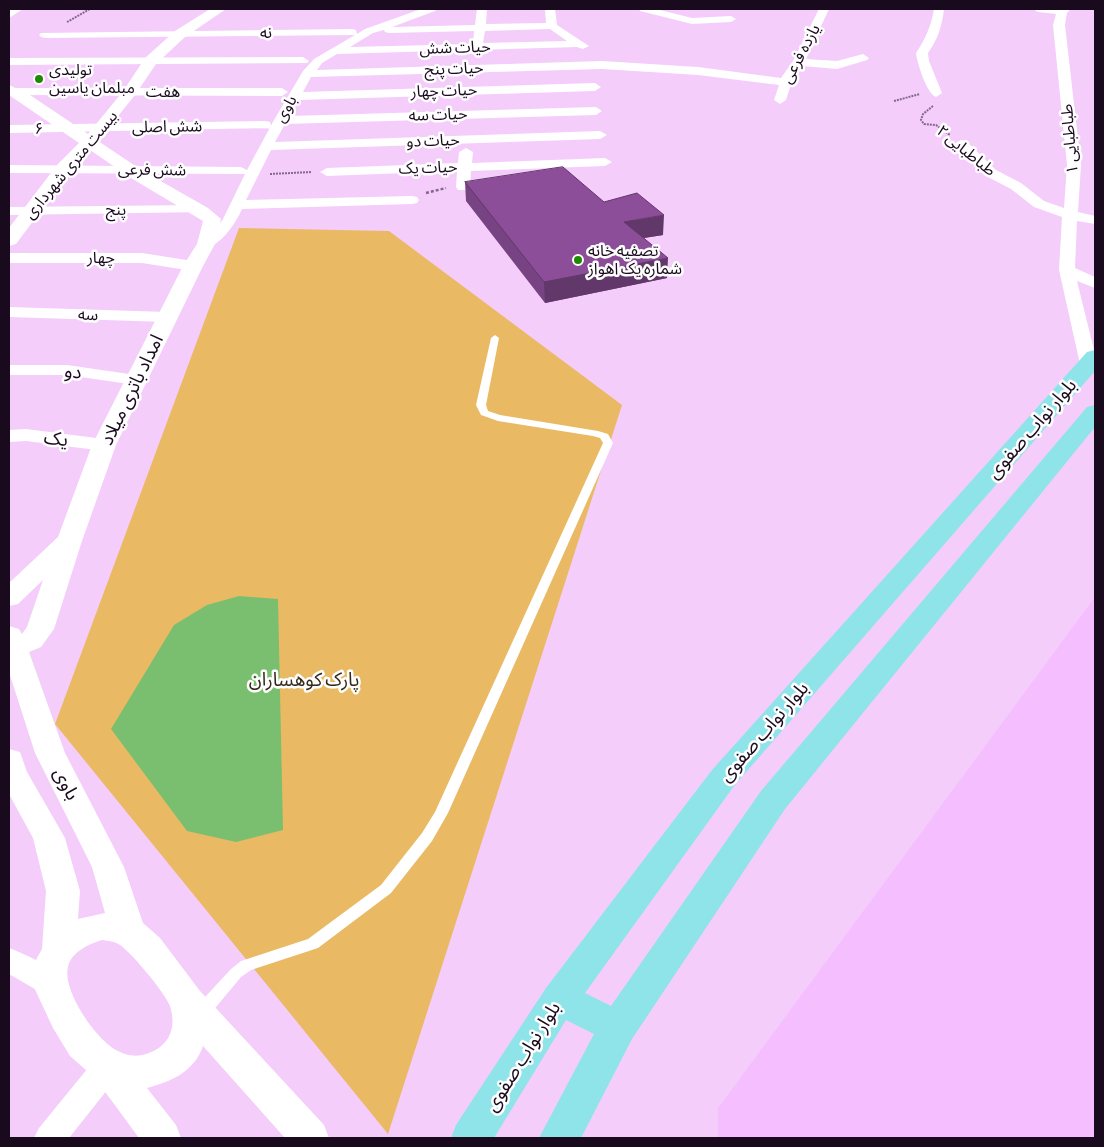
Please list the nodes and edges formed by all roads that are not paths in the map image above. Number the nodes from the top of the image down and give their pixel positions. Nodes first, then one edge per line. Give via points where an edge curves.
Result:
1 (18, 9) edge
2 (219, 9) edge
3 (431, 9) edge
4 (482, 9) edge
5 (550, 9) edge
6 (644, 9) edge
7 (824, 9) edge
8 (939, 9) edge
9 (1038, 9) edge
10 (1064, 10) edge
11 (9, 15) edge
12 (731, 19) dead end
13 (552, 26) junction
14 (480, 28) junction
15 (369, 31) junction
16 (352, 32) dead end
17 (180, 34) junction
18 (45, 35) dead end
19 (579, 44) junction
20 (478, 47) junction
21 (331, 51) junction
22 (864, 58) dead end
23 (150, 61) junction
24 (303, 61) dead end
25 (9, 62) edge
26 (799, 62) junction
27 (602, 65) junction
28 (476, 69) junction
29 (307, 74) junction
30 (785, 82) junction
31 (595, 87) junction
32 (473, 90) junction
33 (12, 91) edge
34 (130, 92) junction
35 (936, 93) road end
36 (288, 94) junction
37 (780, 100) dead end
38 (596, 111) junction
39 (470, 114) junction
40 (280, 120) junction
41 (265, 125) dead end
42 (102, 128) junction
43 (9, 129) edge
44 (69, 129) junction
45 (468, 140) junction
46 (89, 141) junction
47 (961, 144) road end
48 (266, 146) junction
49 (603, 154) junction
50 (465, 167) junction
51 (9, 169) edge
52 (63, 169) junction
53 (128, 170) junction
54 (327, 172) road end
55 (246, 173) junction
56 (463, 186) road end
57 (412, 200) road end
58 (237, 205) junction
59 (9, 211) edge
60 (33, 211) junction
61 (206, 214) junction
62 (1070, 215) junction
63 (1095, 220) edge
64 (9, 240) edge
65 (206, 244) junction
66 (9, 258) edge
67 (193, 266) junction
68 (1068, 270) junction
69 (1095, 283) edge
70 (9, 312) edge
71 (167, 317) junction
72 (495, 338) dead end
73 (1092, 361) edge
74 (9, 370) edge
75 (136, 380) junction
76 (1095, 412) edge
77 (9, 436) edge
78 (104, 445) junction
79 (69, 541) junction
80 (9, 598) edge
81 (10, 645) edge
82 (9, 760) edge
83 (128, 931) junction
84 (59, 950) junction
85 (9, 960) edge
86 (50, 983) junction
87 (559, 999) junction
88 (193, 1009) junction
89 (618, 1027) junction
90 (108, 1066) junction
91 (50, 1138) edge
92 (162, 1138) edge
93 (310, 1138) edge
94 (471, 1138) edge
95 (560, 1138) edge

1 - 11 street
2 - 17 street, بیست متری شهرداری
3 - 15 street, باوی
4 - 14 street
5 - 13 street
6 - 12 street via 692,20
7 - 26 street, یازده فرعی
8 - 35 street via 931,40 922,53
9 - 10 street
10 - 62 street, طباطبایی ۱ via 1059,25 1074,165
13 - 14 street
13 - 19 street
14 - 15 street
14 - 20 street
15 - 21 street, باوی
16 - 17 street, نه
17 - 18 street, نه
17 - 23 street, بیست متری شهرداری
19 - 20 street, حیات شش
19 - 27 street via 593,52
20 - 21 street, حیات شش
20 - 28 street
21 - 29 street, باوی
22 - 26 street via 837,65
23 - 24 street
23 - 25 street
23 - 34 street, بیست متری شهرداری
26 - 30 street, یازده فرعی
27 - 28 street, حیات پنج
27 - 30 street, حیات پنج via 698,71
27 - 31 street
28 - 29 street, حیات پنج
28 - 32 street
29 - 36 street, باوی
30 - 37 street, یازده فرعی
31 - 32 street, حیات چهار
31 - 38 street
32 - 36 street, حیات چهار
32 - 39 street
33 - 34 street, هفت
33 - 44 street
34 - 36 street, هفت
34 - 42 street, بیست متری شهرداری
36 - 40 street, باوی
38 - 39 street, حیات سه
38 - 49 street
39 - 40 street, حیات سه
39 - 45 street
40 - 48 street, باوی
41 - 42 street, شش اصلی
42 - 44 street, شش اصلی
42 - 46 street, بیست متری شهرداری
43 - 44 street, ۶
44 - 46 street
45 - 48 street, حیات دو
45 - 49 street, حیات دو
45 - 50 street
46 - 52 street, بیست متری شهرداری
46 - 53 street
47 - 62 street, طباطبایی ۲ via 991,173 1016,186 1039,204
48 - 55 street, باوی
49 - 50 street, حیات یک
50 - 54 street, حیات یک
50 - 56 street
51 - 52 street, شش فرعی
52 - 53 street, شش فرعی
52 - 60 street, بیست متری شهرداری
53 - 55 street, شش فرعی
53 - 61 street
55 - 58 street, باوی
57 - 58 street
58 - 65 street, باوی via 228,222
59 - 60 street, پنج
60 - 61 street, پنج
60 - 64 street, بیست متری شهرداری
61 - 65 street
62 - 63 street, طباطبایی ۲
62 - 68 street, طباطبایی ۱
65 - 67 street, امداد باتری میلاد
66 - 67 street, چهار via 142,258
67 - 71 street, امداد باتری میلاد
68 - 69 street
68 - 73 street, طباطبایی ۱
70 - 71 street, سه
71 - 75 street, امداد باتری میلاد
72 - 88 lane via 481,405 484,412 498,418 595,433 604,436 608,443 441,813 427,837 386,889 313,944 246,966
73 - 87 main road, بلوار نواب صفوی via 723,778
74 - 75 street, دو via 67,370
75 - 78 street, امداد باتری میلاد
76 - 89 main road, بلوار نواب صفوی via 773,800
77 - 78 street, یک via 26,435
78 - 79 street, امداد باتری میلاد
79 - 80 street, امداد باتری میلاد
79 - 81 street, امداد باتری میلاد via 40,629 31,642
81 - 83 street, باوی via 50,753 108,867
82 - 84 street via 12,772 48,838 63,892
83 - 84 street via 102,926 76,934
83 - 88 street via 148,948
84 - 86 street via 50,968
85 - 86 street
86 - 90 street via 83,1046
87 - 89 main road
87 - 94 main road, بلوار نواب صفوی
88 - 90 street via 191,1030 183,1051 162,1067 139,1073
88 - 93 street
89 - 95 main road, بلوار نواب صفوی
90 - 91 street
90 - 92 street

